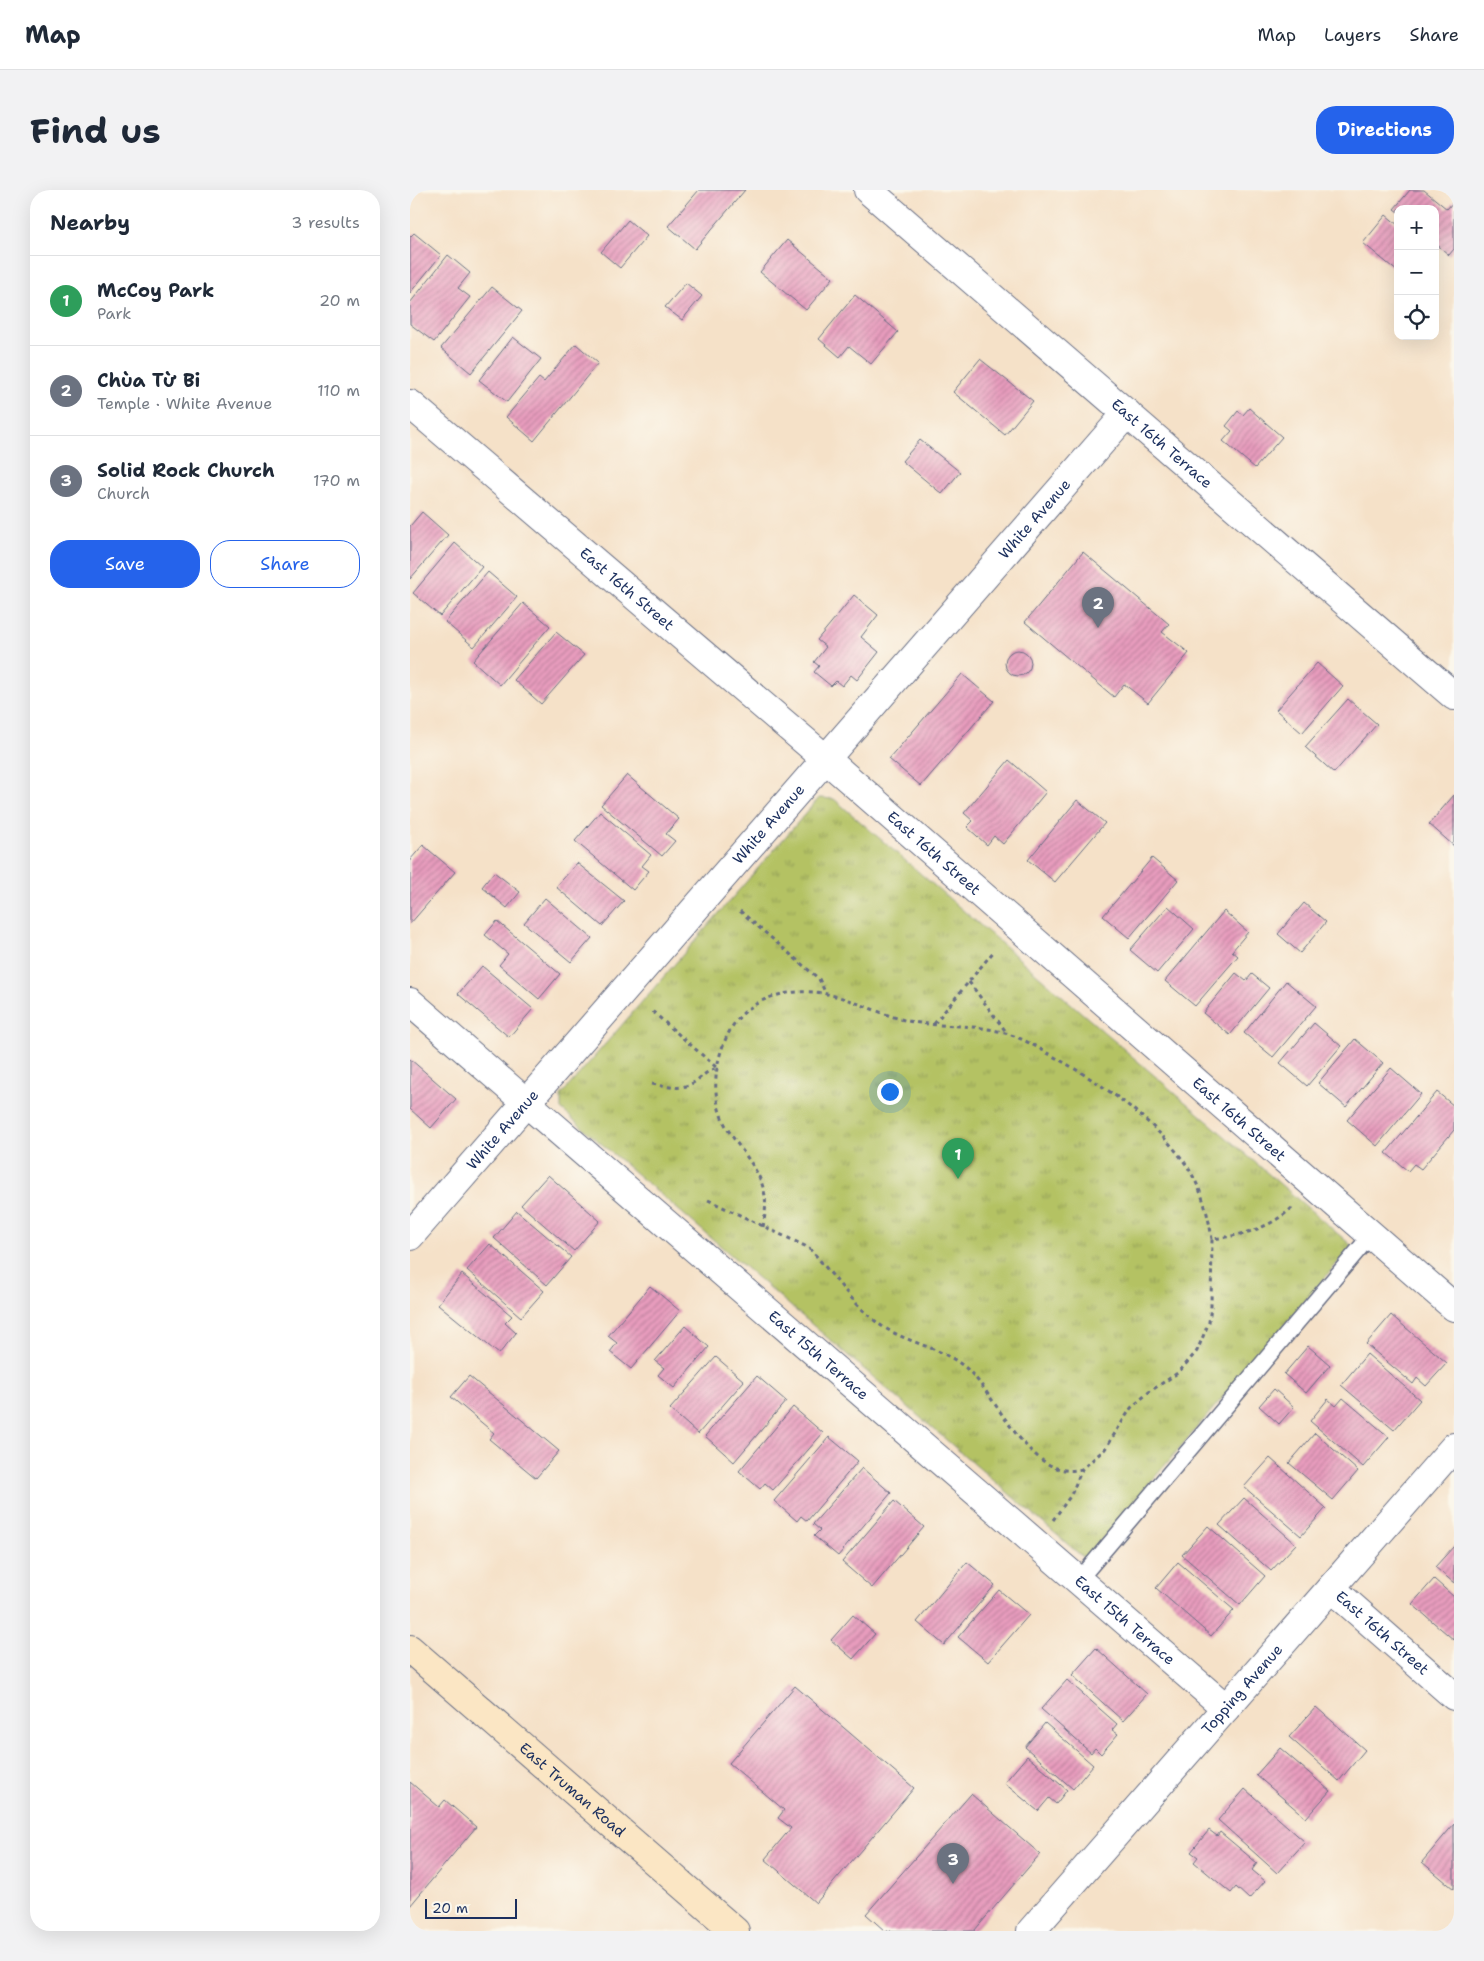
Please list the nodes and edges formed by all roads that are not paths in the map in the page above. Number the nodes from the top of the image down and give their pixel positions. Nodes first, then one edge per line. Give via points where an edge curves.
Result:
1 (868, 190) edge
2 (410, 404) edge
3 (1127, 413) junction
4 (1454, 696) edge
5 (827, 760) junction
6 (410, 1002) edge
7 (527, 1103) junction
8 (410, 1236) edge
9 (1371, 1236) junction
10 (1454, 1307) edge
11 (1454, 1447) edge
12 (1078, 1581) junction
13 (1331, 1588) junction
14 (410, 1649) edge
15 (1454, 1696) edge
16 (1226, 1708) junction
17 (735, 1931) edge
18 (1031, 1931) edge

1 - 3 street, East 16th Terrace
2 - 5 street, East 16th Street
3 - 4 street, East 16th Terrace
3 - 5 street, White Avenue
5 - 7 street, White Avenue
5 - 9 street, East 16th Street
6 - 7 street, East 15th Terrace
7 - 8 street, White Avenue
7 - 12 street, East 15th Terrace
9 - 10 street, East 16th Street
9 - 12 lane
11 - 13 street, Topping Avenue
12 - 16 street, East 15th Terrace
13 - 15 street, East 16th Street
13 - 16 street, Topping Avenue
14 - 17 main road, East Truman Road
16 - 18 street, Topping Avenue

